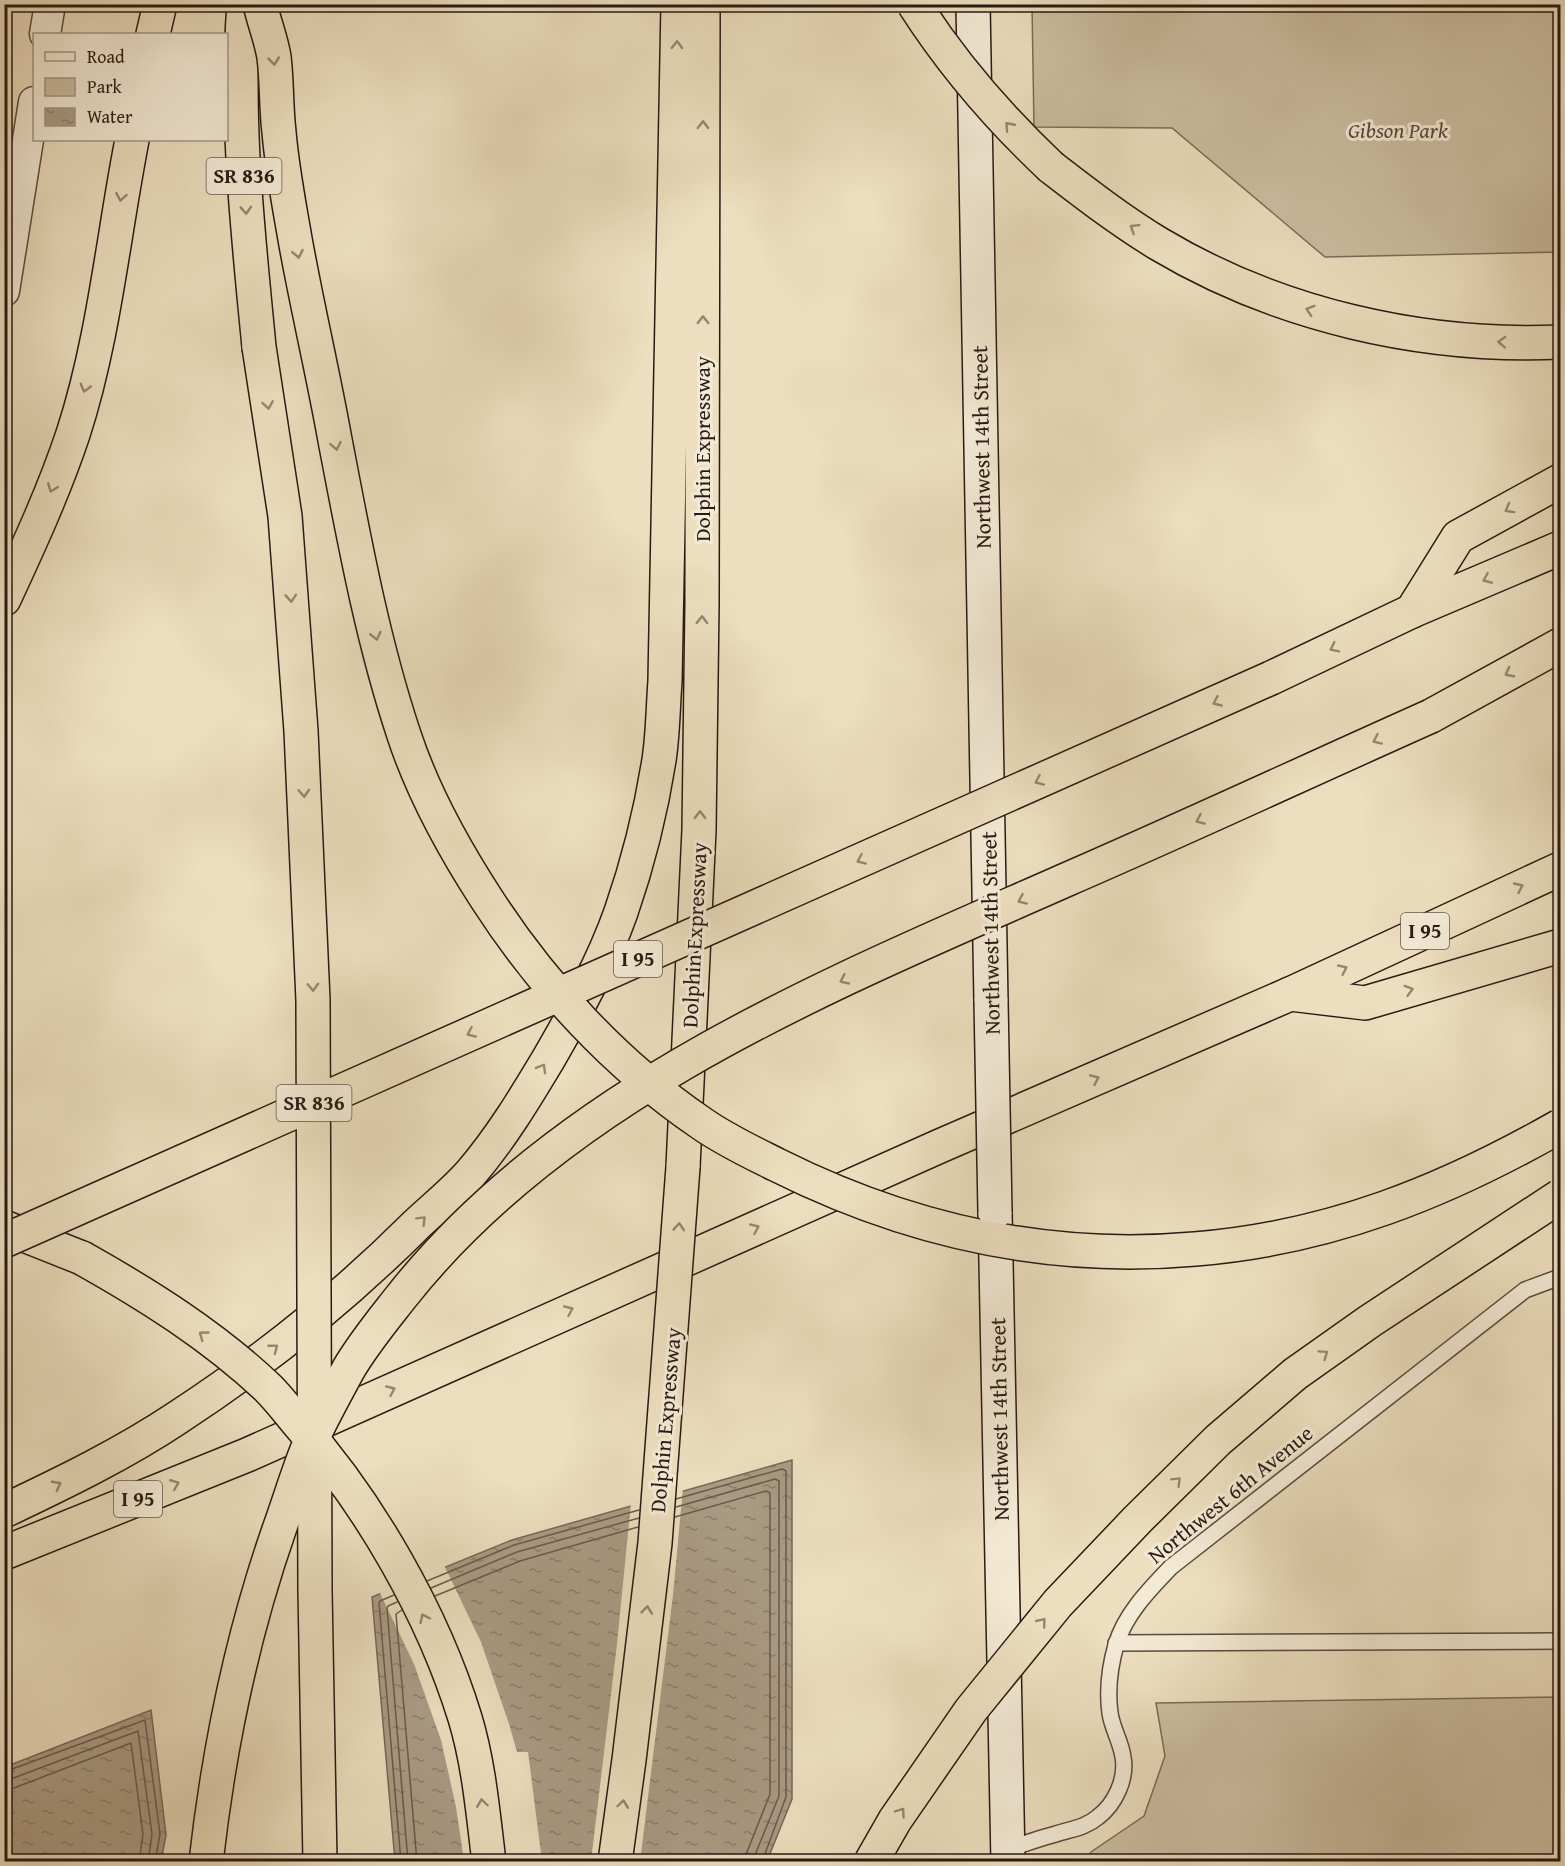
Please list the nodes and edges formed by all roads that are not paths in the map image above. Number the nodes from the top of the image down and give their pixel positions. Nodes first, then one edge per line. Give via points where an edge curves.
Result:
1 (50, 4) edge
2 (160, 4) edge
3 (244, 4) edge
4 (260, 4) edge
5 (678, 4) edge
6 (703, 4) edge
7 (914, 4) edge
8 (973, 4) edge
9 (45, 33) edge
10 (153, 33) edge
11 (33, 108) edge
12 (132, 141) edge
13 (4, 291) edge
14 (1560, 342) edge
15 (1560, 481) edge
16 (1560, 548) edge
17 (4, 599) edge
18 (1399, 616) junction
19 (1560, 645) edge
20 (1560, 869) edge
21 (1560, 946) edge
22 (1290, 994) junction
23 (1560, 1126) edge
24 (1560, 1197) edge
25 (4, 1227) edge
26 (4, 1240) edge
27 (1560, 1277) edge
28 (4, 1511) edge
29 (4, 1553) edge
30 (1560, 1641) edge
31 (1116, 1643) junction
32 (1008, 1855) edge
33 (206, 1862) edge
34 (320, 1862) edge
35 (489, 1862) edge
36 (615, 1862) edge
37 (871, 1862) edge

1 - 9 street
2 - 10 highway
3 -> 34 highway, SR 836, bridge via 240,54 243,160 260,347 285,516 301,731 313,989
4 -> 23 highway, bridge via 273,54 279,136 302,273 363,581 405,739 461,860 513,940 622,1060 705,1126 816,1185 872,1207 983,1239 1065,1249 1197,1249 1340,1223 1437,1189
28 -> 5 highway via 99,1464 175,1419 234,1379 365,1275 469,1175 496,1140 567,1028 597,968 637,859 659,758 665,681
36 -> 6 highway, Dolphin Expressway, bridge via 655,1543 675,1304 699,830
14 -> 7 highway, bridge via 1503,343 1378,328 1267,296 1213,273 1117,217 1051,167 963,75
8 - 32 street, Northwest 14th Street, bridge
11 - 13 street
12 -> 17 highway via 106,292 73,434
15 -> 18 highway via 1458,537
16 -> 18 highway, I 95
18 -> 26 highway, I 95, bridge via 1271,678
19 -> 33 highway, bridge via 1431,716 927,941 728,1039 603,1114 525,1172 450,1239 361,1351 307,1451 246,1636 220,1759
22 -> 20 highway, I 95
22 -> 21 highway via 1365,1003
29 -> 22 highway, I 95 via 247,1455
37 -> 24 highway, bridge via 895,1820 971,1710 1058,1603 1210,1448 1305,1367
35 -> 25 highway, bridge via 465,1719 445,1663 387,1545 324,1452 268,1389 198,1331 128,1283 82,1258
27 - 31 lane, Northwest 6th Avenue via 1524,1290 1171,1567 1142,1599
30 - 31 lane
31 - 32 lane, Northwest 6th Avenue via 1110,1714 1124,1758 1116,1797 1098,1817 1082,1827

